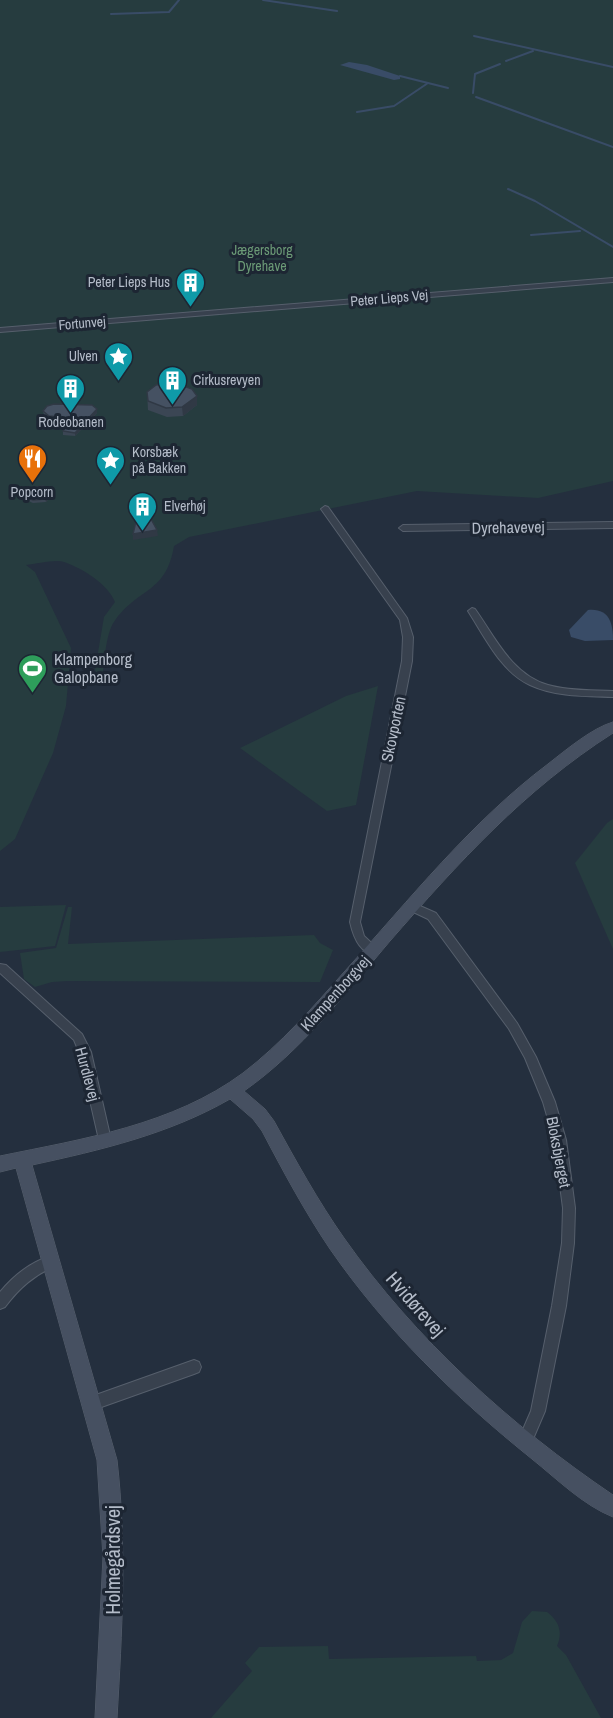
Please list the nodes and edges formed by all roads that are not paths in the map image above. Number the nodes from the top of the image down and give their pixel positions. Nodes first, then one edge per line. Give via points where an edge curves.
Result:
1 (613, 280) edge
2 (164, 317) joint
3 (0, 330) edge
4 (326, 509) dead end
5 (613, 525) edge
6 (403, 528) dead end
7 (472, 611) dead end
8 (613, 694) edge
9 (613, 728) edge
10 (411, 906) junction
11 (373, 950) junction
12 (2, 968) dead end
13 (231, 1090) junction
14 (105, 1140) junction
15 (22, 1159) junction
16 (0, 1164) edge
17 (52, 1261) junction
18 (0, 1303) edge
19 (194, 1367) dead end
20 (93, 1403) junction
21 (525, 1441) junction
22 (613, 1507) edge
23 (106, 1718) edge

1 - 2 street, Peter Lieps Vej
2 - 3 street, Fortunvej
4 - 11 street, Skovporten via 404,620 408,637 407,661 355,922 359,938
5 - 6 street, Dyrehavevej
7 - 8 street via 525,679 553,688
9 - 10 street, Klampenborgvej via 557,764 506,804
10 - 11 street, Klampenborgvej
10 - 21 street, Bloksbjerget via 432,916 513,1026 549,1102 560,1140 569,1208 568,1243 538,1411
11 - 13 street, Klampenborgvej via 285,1047
12 - 14 street, Hurdlevej via 78,1037
13 - 14 street, Klampenborgvej via 152,1127
13 - 21 street, Hvidørevej via 260,1114 318,1216 390,1311 470,1395
14 - 15 street, Klampenborgvej
15 - 16 street, Klampenborgvej
15 - 17 street, Holmegårdsvej
17 - 18 street via 17,1279
17 - 20 street, Holmegårdsvej
19 - 20 street
20 - 23 street, Holmegårdsvej via 113,1505 114,1571
21 - 22 street, Hvidørevej

